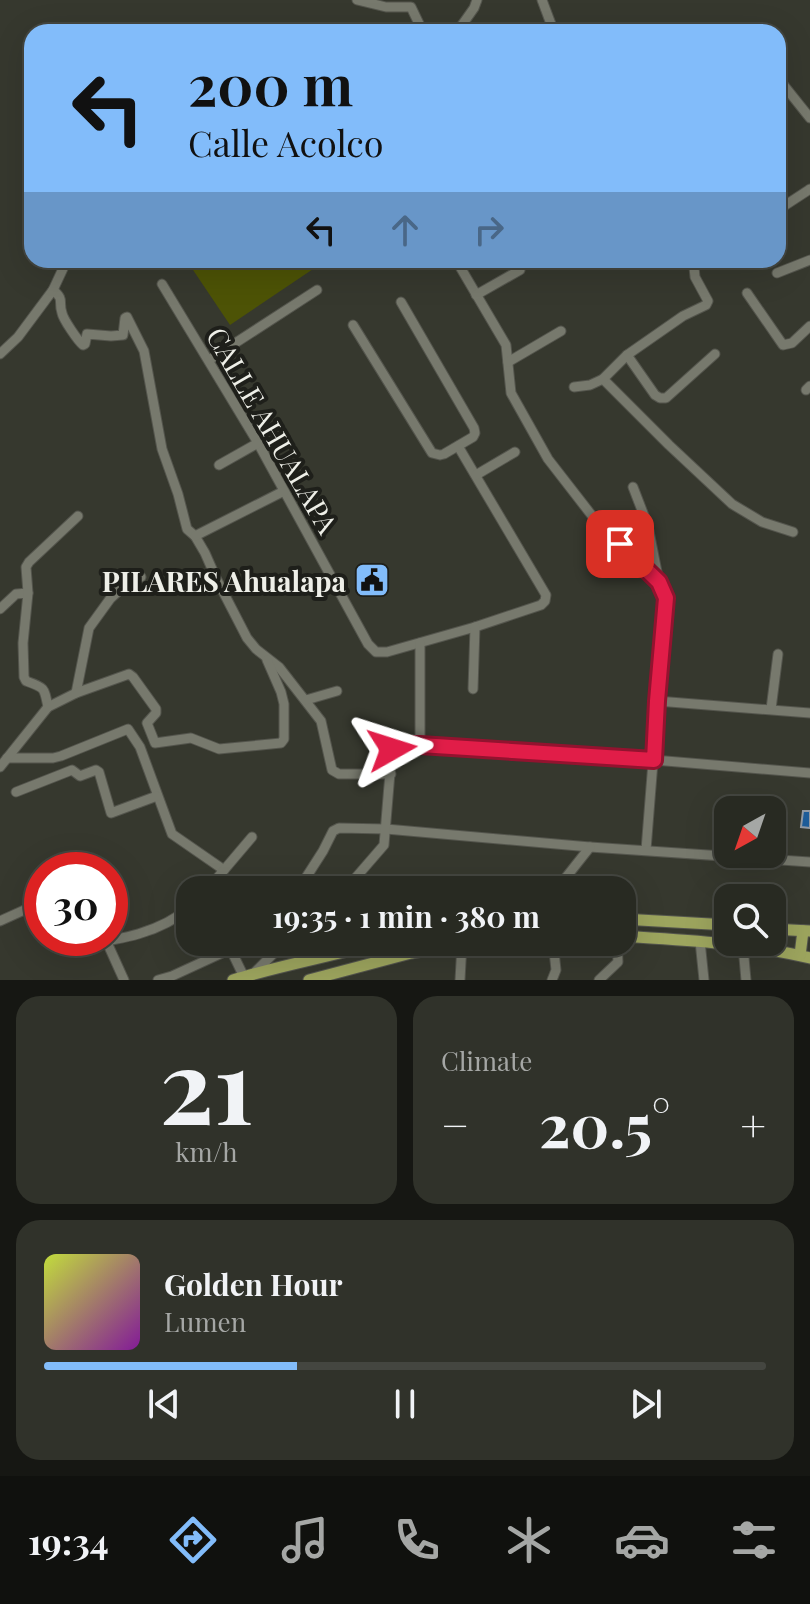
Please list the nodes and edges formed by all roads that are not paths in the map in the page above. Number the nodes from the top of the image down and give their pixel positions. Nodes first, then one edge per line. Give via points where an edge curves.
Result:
1 (357, 0) edge
2 (477, 0) edge
3 (542, 0) edge
4 (419, 24) edge
5 (463, 24) edge
6 (551, 24) edge
7 (786, 88) edge
8 (810, 118) edge
9 (810, 189) edge
10 (786, 205) edge
11 (810, 260) edge
12 (63, 268) edge
13 (461, 268) edge
14 (694, 268) edge
15 (520, 270) dead end
16 (777, 273) dead end
17 (162, 284) dead end
18 (53, 290) junction
19 (317, 290) dead end
20 (747, 293) dead end
21 (476, 295) junction
22 (401, 302) dead end
23 (353, 325) dead end
24 (810, 326) edge
25 (561, 331) dead end
26 (0, 354) edge
27 (715, 354) dead end
28 (627, 355) junction
29 (209, 360) junction
30 (508, 362) junction
31 (603, 379) junction
32 (574, 387) dead end
33 (258, 443) junction
34 (458, 446) junction
35 (515, 452) dead end
36 (219, 465) dead end
37 (476, 475) junction
38 (633, 487) dead end
39 (284, 491) junction
40 (78, 516) dead end
41 (793, 532) dead end
42 (195, 536) junction
43 (141, 577) dead end
44 (659, 582) junction
45 (28, 593) junction
46 (0, 609) edge
47 (475, 627) junction
48 (420, 643) junction
49 (778, 654) dead end
50 (266, 658) junction
51 (473, 689) dead end
52 (337, 691) dead end
53 (76, 693) junction
54 (306, 700) junction
55 (657, 701) junction
56 (48, 707) junction
57 (771, 709) junction
58 (810, 713) edge
59 (155, 743) junction
60 (420, 745) junction
61 (140, 747) junction
62 (7, 758) junction
63 (654, 760) junction
64 (0, 767) edge
65 (810, 773) edge
66 (391, 774) junction
67 (16, 792) dead end
68 (157, 796) junction
69 (386, 829) junction
70 (252, 837) dead end
71 (590, 847) junction
72 (646, 850) junction
73 (810, 862) edge
74 (224, 870) junction
75 (219, 876) edge
76 (308, 876) edge
77 (357, 876) edge
78 (567, 876) edge
79 (24, 910) edge
80 (176, 918) edge
81 (636, 920) edge
82 (0, 921) edge
83 (714, 924) edge
84 (786, 930) edge
85 (806, 931) edge
86 (128, 935) edge
87 (636, 937) edge
88 (700, 941) junction
89 (714, 943) edge
90 (113, 956) edge
91 (216, 956) edge
92 (241, 956) edge
93 (269, 956) edge
94 (335, 956) edge
95 (400, 956) edge
96 (465, 956) edge
97 (554, 956) edge
98 (618, 956) edge
99 (744, 956) edge
100 (805, 957) edge
101 (244, 977) edge
102 (124, 980) edge
103 (158, 980) edge
104 (309, 980) edge
105 (460, 980) edge
106 (552, 980) edge
107 (599, 980) edge
108 (704, 980) edge
109 (746, 980) edge

1 - 4 street via 411,7
2 - 5 street
3 - 6 street
7 - 8 street
9 - 10 street
11 - 16 street
12 - 18 street
13 - 21 street
14 - 28 street via 706,305
15 - 21 street
17 - 29 street, CALLE AHUALAPA
18 - 26 street
18 - 42 street via 75,339 83,345 87,334 123,335 127,317 144,351 162,449 187,529
19 - 29 street
20 - 24 street via 783,345
21 - 30 street via 506,345
22 - 34 street via 474,428 473,437
23 - 34 street via 432,453 444,454
25 - 30 street
27 - 28 street via 666,398 655,395
28 - 31 street
29 - 33 street, CALLE AHUALAPA
30 - 44 street via 511,393 548,459 600,526
31 - 32 street
31 - 41 street via 732,504
33 - 36 street
33 - 39 street, CALLE AHUALAPA
34 - 37 street
35 - 37 street
37 - 47 street, CALLE AHUALAPA via 546,595 541,605
38 - 44 street via 648,526
39 - 42 street
39 - 48 street, CALLE AHUALAPA via 368,644 376,652 387,652
40 - 45 street via 29,562
42 - 50 street via 247,638
43 - 53 street via 110,599 89,628
44 - 55 street via 666,598
45 - 46 street via 16,594
45 - 56 street via 24,677 41,686
47 - 48 street, CALLE AHUALAPA
47 - 51 street
48 - 60 street
49 - 57 street
50 - 54 street
50 - 59 street via 284,704 281,743 219,749 191,738
52 - 54 street
53 - 56 street
53 - 59 street via 129,674 156,709 147,723
54 - 66 street via 321,721 335,773
55 - 57 street
55 - 63 street
56 - 62 street
57 - 58 street
59 - 61 street
60 - 63 street
60 - 66 street via 393,746
61 - 62 street via 124,729 53,758
61 - 68 street
62 - 64 street
63 - 65 street
63 - 72 street
66 - 69 street
67 - 68 street via 72,770 80,776 96,770 111,813
68 - 74 street via 172,834
69 - 71 street
69 - 76 street via 336,829
69 - 77 street via 384,845
70 - 74 street
71 - 72 street
71 - 78 street
72 - 73 street
74 - 75 street
79 - 82 street
80 - 86 street
81 - 83 main road
84 - 85 main road
85 - 100 main road
87 - 88 main road
88 - 89 main road
88 - 108 street
90 - 102 street
91 - 103 street
92 - 101 street
93 - 101 street
94 - 101 main road
95 - 104 main road
96 - 105 street
97 - 106 street
98 - 107 street
99 - 109 street

